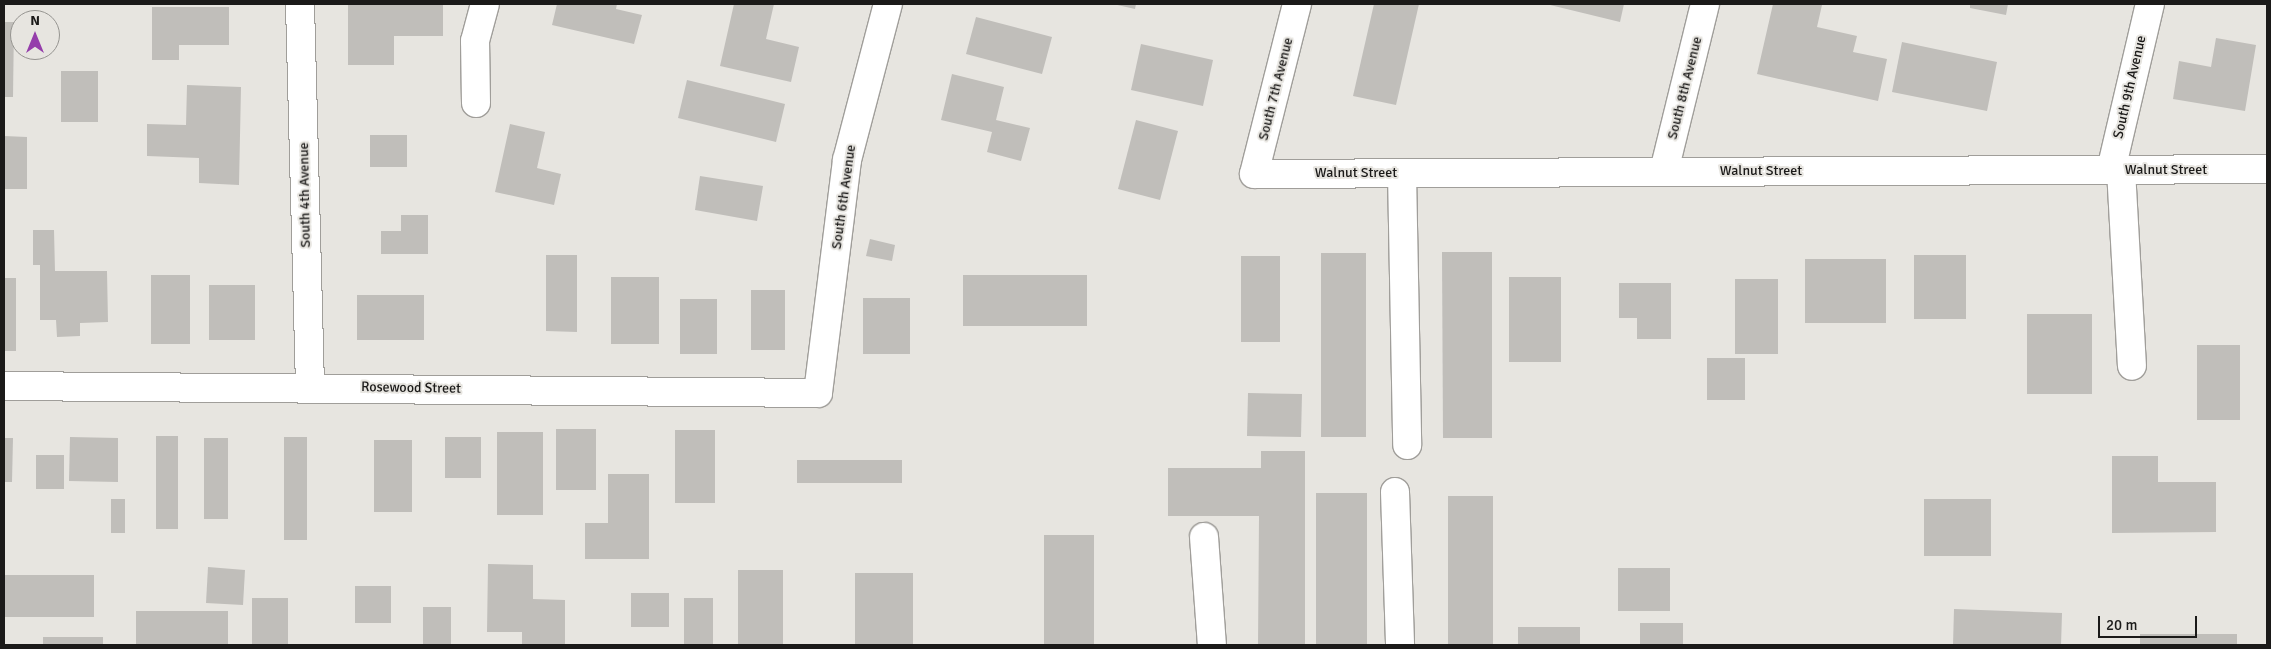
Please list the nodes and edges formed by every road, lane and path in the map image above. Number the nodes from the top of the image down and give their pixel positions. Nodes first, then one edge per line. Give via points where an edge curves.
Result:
1 (300, 4) edge
2 (485, 4) edge
3 (888, 4) edge
4 (1297, 4) edge
5 (1705, 4) edge
6 (2150, 4) edge
7 (476, 103) dead end
8 (2267, 169) edge
9 (2116, 170) junction
10 (1664, 171) junction
11 (1402, 173) junction
12 (1254, 174) joint
13 (2132, 366) dead end
14 (4, 386) edge
15 (310, 387) junction
16 (818, 393) joint
17 (1407, 445) dead end
18 (1395, 492) dead end
19 (1204, 537) dead end
20 (1212, 645) edge
21 (1400, 645) edge

1 - 15 street, South 4th Avenue
2 - 7 street via 475,41
3 - 16 street, South 6th Avenue via 847,160
4 - 12 street, South 7th Avenue
5 - 10 street, South 8th Avenue
6 - 9 street, South 9th Avenue
8 - 9 street, Walnut Street
9 - 10 street, Walnut Street
9 - 13 street, South 9th Avenue
10 - 11 street, Walnut Street
11 - 12 street, Walnut Street
11 - 17 street
14 - 15 street, Rosewood Street
15 - 16 street, Rosewood Street
18 - 21 street
19 - 20 street

